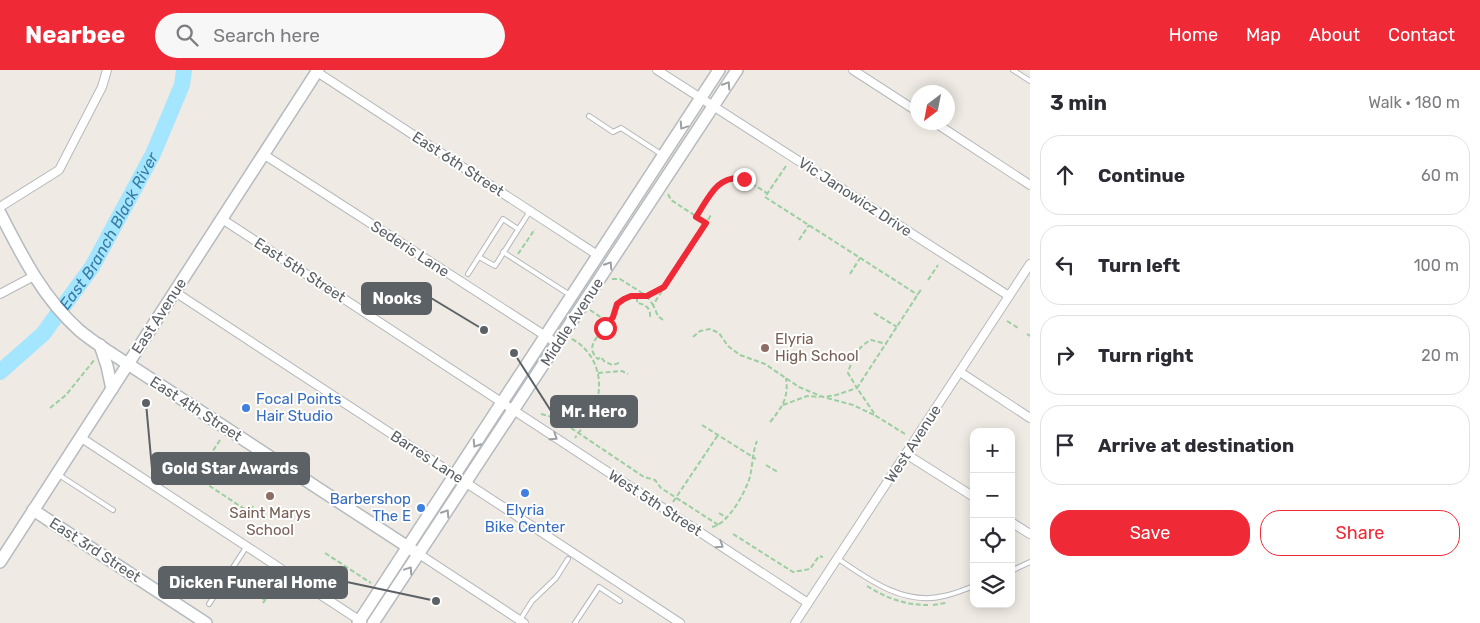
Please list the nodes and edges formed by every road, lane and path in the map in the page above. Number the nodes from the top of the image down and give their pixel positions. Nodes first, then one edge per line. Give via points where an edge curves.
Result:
1 (107, 70) edge
2 (657, 70) edge
3 (719, 70) edge
4 (737, 70) edge
5 (853, 70) edge
6 (1013, 70) edge
7 (317, 71) edge
8 (1030, 81) edge
9 (701, 98) junction
10 (713, 106) junction
11 (910, 107) edge
12 (589, 116) dead end
13 (946, 130) edge
14 (263, 154) junction
15 (663, 155) junction
16 (786, 166) dead end
17 (1030, 184) edge
18 (668, 194) dead end
19 (768, 194) junction
20 (0, 207) edge
21 (530, 211) junction
22 (0, 213) edge
23 (711, 215) dead end
24 (696, 217) junction
25 (222, 219) junction
26 (706, 223) junction
27 (809, 225) junction
28 (518, 229) junction
29 (535, 229) dead end
30 (799, 240) dead end
31 (504, 252) junction
32 (517, 256) dead end
33 (599, 256) junction
34 (479, 257) junction
35 (860, 258) junction
36 (938, 264) dead end
37 (1030, 264) edge
38 (468, 274) dead end
39 (850, 274) dead end
40 (612, 279) dead end
41 (36, 280) junction
42 (928, 280) dead end
43 (664, 287) junction
44 (922, 288) dead end
45 (175, 292) junction
46 (0, 294) edge
47 (918, 295) junction
48 (572, 296) junction
49 (647, 296) junction
50 (1009, 296) junction
51 (637, 297) junction
52 (653, 304) junction
53 (590, 310) dead end
54 (874, 313) dead end
55 (650, 317) dead end
56 (663, 320) dead end
57 (1007, 321) dead end
58 (609, 323) junction
59 (897, 327) junction
60 (617, 328) dead end
61 (1018, 328) dead end
62 (546, 336) junction
63 (693, 337) dead end
64 (572, 339) dead end
65 (98, 344) junction
66 (558, 344) junction
67 (886, 344) junction
68 (593, 356) junction
69 (97, 358) dead end
70 (620, 363) dead end
71 (128, 364) junction
72 (960, 372) junction
73 (598, 373) junction
74 (628, 374) dead end
75 (786, 378) junction
76 (857, 388) junction
77 (112, 389) junction
78 (823, 397) junction
79 (502, 403) junction
80 (783, 404) junction
81 (50, 408) dead end
82 (514, 410) junction
83 (541, 414) dead end
84 (876, 416) junction
85 (1030, 418) edge
86 (587, 420) junction
87 (563, 422) dead end
88 (591, 422) dead end
89 (770, 422) dead end
90 (702, 425) dead end
91 (572, 428) dead end
92 (578, 434) junction
93 (905, 434) dead end
94 (718, 435) junction
95 (80, 437) junction
96 (575, 438) dead end
97 (220, 440) dead end
98 (757, 441) dead end
99 (906, 454) junction
100 (209, 458) junction
101 (754, 458) junction
102 (212, 460) dead end
103 (766, 465) dead end
104 (778, 472) dead end
105 (57, 473) junction
106 (455, 475) junction
107 (466, 483) junction
108 (970, 494) edge
109 (676, 498) junction
110 (673, 502) dead end
111 (253, 506) dead end
112 (33, 510) junction
113 (113, 510) dead end
114 (719, 513) dead end
115 (727, 518) junction
116 (1015, 525) edge
117 (720, 526) junction
118 (712, 527) dead end
119 (733, 534) dead end
120 (1030, 534) edge
121 (247, 546) junction
122 (408, 546) junction
123 (325, 553) dead end
124 (419, 554) junction
125 (822, 557) dead end
126 (838, 558) junction
127 (568, 559) dead end
128 (0, 562) edge
129 (1030, 562) edge
130 (1015, 569) edge
131 (282, 575) dead end
132 (235, 580) dead end
133 (371, 583) dead end
134 (970, 587) edge
135 (271, 590) junction
136 (258, 591) dead end
137 (256, 594) junction
138 (276, 594) dead end
139 (620, 601) dead end
140 (808, 603) junction
141 (209, 604) dead end
142 (361, 622) edge
143 (522, 622) edge
144 (206, 623) edge
145 (373, 623) edge
146 (576, 623) edge
147 (680, 623) edge
148 (795, 623) edge

1 - 20 street via 59,170
2 - 9 street, Vic Janowicz Drive
3 - 9 main road, Middle Avenue
10 -> 4 main road, Middle Avenue
5 - 11 street
6 - 8 lane
7 - 14 main road, East Avenue
7 - 21 street, East 6th Street
9 - 10 street, Vic Janowicz Drive
9 -> 15 main road, Middle Avenue
10 - 50 street, Vic Janowicz Drive
66 -> 10 main road, Middle Avenue
12 - 15 lane via 613,132 621,128
13 - 17 street
14 - 25 main road, East Avenue
14 - 62 street, Sederis Lane
15 - 33 main road, Middle Avenue
16 - 19 path
18 - 24 path via 671,200
19 - 24 path via 744,179 725,180 715,188
19 - 27 path via 766,197
21 - 28 lane
21 - 33 street, East 6th Street
22 - 41 main road, East 4th Street
23 - 26 path
24 - 26 path
25 - 45 main road, East Avenue
25 - 79 street, East 5th Street
26 - 43 path
27 - 30 path
27 - 35 path
28 - 31 lane
28 - 34 lane via 503,219
29 - 32 path
31 - 34 lane via 494,266
31 - 48 lane
33 - 48 main road, Middle Avenue
34 - 38 lane
35 - 39 path
35 - 47 path
36 - 42 path
37 - 50 street, West Avenue
40 - 49 path via 620,279
41 - 46 street
41 - 65 main road, East 4th Street via 72,323
43 - 49 path
43 - 52 path
44 - 47 path
45 - 71 main road, East Avenue
45 - 106 street, Barres Lane
47 - 59 path
48 - 62 main road, Middle Avenue
49 - 51 path
49 - 52 path
50 - 72 street, West Avenue
51 - 55 path via 637,303 649,309
51 - 58 path via 628,297 620,302
52 - 56 path
53 - 58 path
54 - 59 path
57 - 61 path
58 - 60 path
58 - 68 path via 594,340
59 - 67 path
62 - 66 street, Sederis Lane
62 - 79 main road, Middle Avenue
63 - 75 path via 710,329 740,355 765,364
64 - 68 path
65 - 71 main road, East 4th Street
65 - 77 main road
66 - 82 main road, Middle Avenue
67 - 76 path
67 - 76 path via 871,340 863,344 852,358 848,373
68 - 70 path via 602,357 612,365
68 - 73 path
69 - 81 path via 66,395
71 - 77 main road, East Avenue
71 - 122 main road, East 4th Street
72 - 85 street
72 - 99 street, West Avenue
73 - 74 path via 622,371
73 - 86 path via 598,400
75 - 78 path
75 - 80 path
76 - 78 path
76 - 84 path
77 - 95 main road, East Avenue
78 - 80 path via 808,396
78 - 84 path via 853,405
79 - 82 street, West 5th Street
79 -> 106 main road, Middle Avenue
80 - 89 path
82 - 107 main road, Middle Avenue
82 -> 140 street, West 5th Street
83 - 87 path
84 - 93 path
86 - 88 path
86 - 92 path
90 - 94 path
91 - 92 path
92 - 96 path
92 - 109 path via 644,478 654,480
94 - 101 path
94 - 109 path
95 - 105 main road, East Avenue
95 - 121 street
97 - 100 path
98 - 101 path
99 - 108 street
99 - 126 street, West Avenue
100 - 102 path
100 - 111 path via 196,477 249,512
101 - 115 path via 743,494
103 - 104 path
105 - 112 main road, East Avenue
105 - 113 lane
106 - 107 street, Barres Lane
106 - 122 main road, Middle Avenue
124 -> 107 main road, Middle Avenue
107 - 147 street, Barres Lane
109 - 110 path
109 - 117 path
112 - 128 main road, East Avenue
112 - 144 main road, East 3rd Street
114 - 115 path
115 - 117 path
116 - 120 street
117 - 118 path
119 - 125 path via 793,572 810,568
121 - 141 lane
121 - 142 street
122 - 124 main road, East 4th Street
122 - 142 main road, Middle Avenue
123 - 133 path
124 - 143 street
145 -> 124 main road, Middle Avenue
126 - 134 lane via 887,590 915,598 943,597
126 - 140 street, West Avenue
127 - 143 lane via 556,578 532,601
129 - 130 lane
131 - 135 path
132 - 137 path
135 - 137 path via 264,602
135 - 138 path
136 - 137 path
139 - 146 lane via 599,587
140 - 148 street, West Avenue

